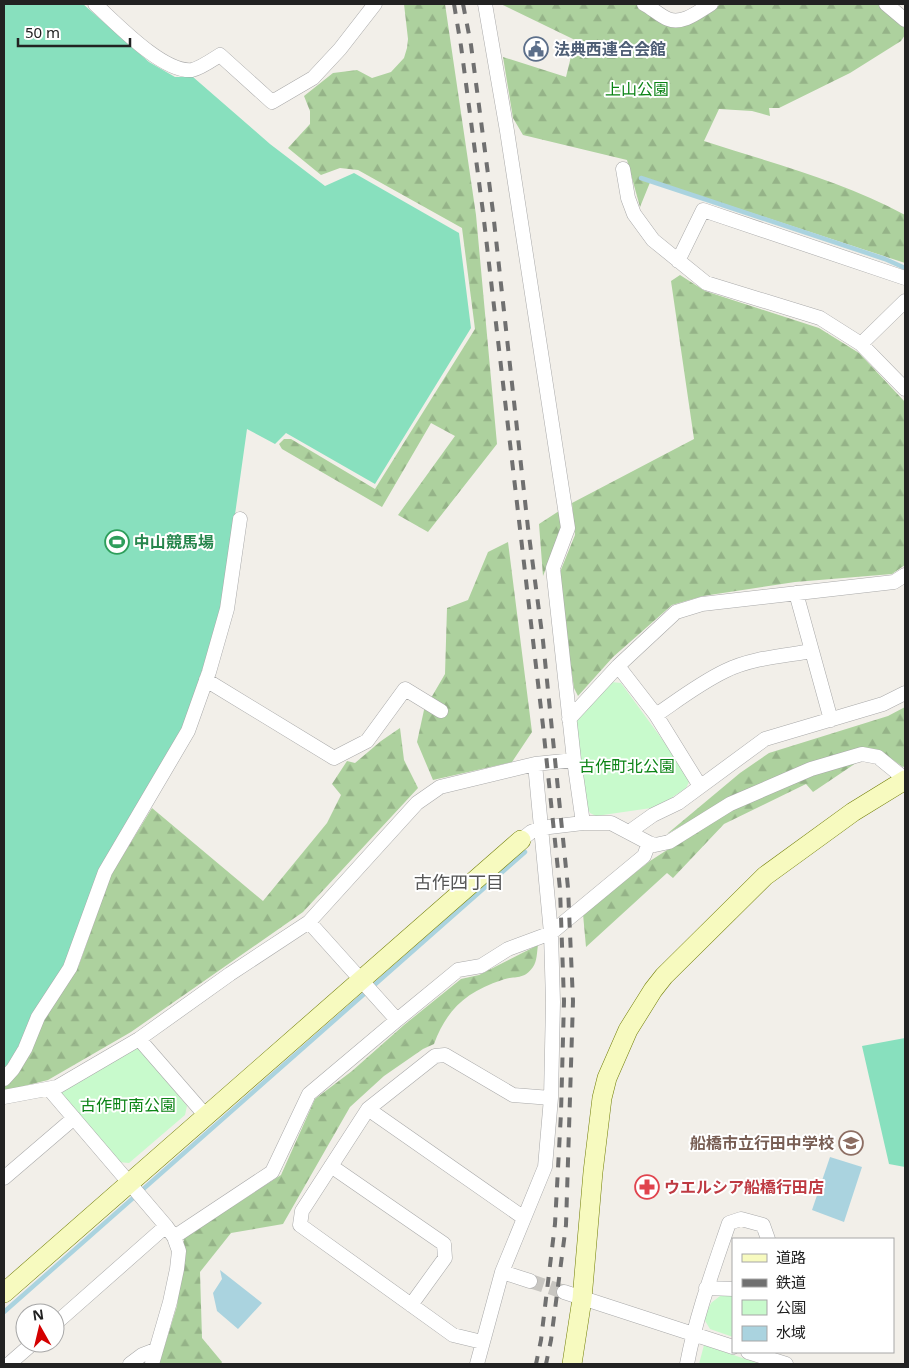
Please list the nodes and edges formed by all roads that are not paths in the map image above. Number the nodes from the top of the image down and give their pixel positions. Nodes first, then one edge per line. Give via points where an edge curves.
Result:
1 (95, 4) edge
2 (375, 4) edge
3 (485, 4) edge
4 (644, 4) edge
5 (711, 4) edge
6 (886, 4) edge
7 (905, 20) edge
8 (623, 169) dead end
9 (678, 261) junction
10 (905, 278) edge
11 (905, 301) edge
12 (862, 344) junction
13 (905, 389) edge
14 (240, 519) dead end
15 (905, 575) edge
16 (796, 593) junction
17 (812, 651) junction
18 (618, 666) junction
19 (206, 680) junction
20 (905, 693) edge
21 (441, 711) dead end
22 (656, 716) junction
23 (569, 719) junction
24 (831, 720) junction
25 (574, 760) junction
26 (535, 764) junction
27 (905, 779) edge
28 (700, 786) junction
29 (583, 823) junction
30 (541, 828) junction
31 (629, 832) junction
32 (521, 840) joint
33 (649, 843) junction
34 (309, 922) junction
35 (551, 933) junction
36 (361, 980) junction
37 (397, 1020) junction
38 (140, 1039) junction
39 (4, 1078) edge
40 (49, 1089) junction
41 (4, 1097) edge
42 (551, 1098) junction
43 (368, 1109) junction
44 (206, 1116) junction
45 (74, 1118) junction
46 (331, 1166) junction
47 (4, 1178) edge
48 (130, 1183) junction
49 (524, 1218) junction
50 (170, 1231) junction
51 (768, 1238) edge
52 (502, 1272) junction
53 (530, 1281) tunnel mouth
54 (706, 1288) junction
55 (732, 1289) edge
56 (564, 1292) tunnel mouth
57 (4, 1293) edge
58 (582, 1298) junction
59 (411, 1305) junction
60 (65, 1316) edge
61 (693, 1335) junction
62 (482, 1342) junction
63 (732, 1347) edge
64 (155, 1350) junction
65 (22, 1353) edge
66 (751, 1353) edge
67 (9, 1364) edge
68 (130, 1364) edge
69 (152, 1364) edge
70 (477, 1364) edge
71 (572, 1364) edge
72 (687, 1364) edge
73 (786, 1364) edge

1 - 2 street via 147,51 178,69 194,70 220,55 272,102 313,78
3 - 23 street via 568,528 553,568
4 - 5 street via 668,20 678,20 689,18
6 - 7 street
8 - 9 street via 634,214 653,240
9 - 10 street via 703,210
9 - 12 street via 706,283 820,318
11 - 12 street
12 - 13 street
14 - 19 street via 227,609
15 - 16 street via 894,582
16 - 17 street
16 - 18 street via 702,604 676,612
17 - 22 street via 726,670
17 - 24 street
18 - 22 street
18 - 23 street
19 - 21 street via 334,758 367,741 405,689
19 - 39 street via 188,731 106,872 70,968 38,1017 25,1049
20 - 24 street via 884,704
22 - 28 street
23 - 25 street
24 - 28 street via 765,739
25 - 26 street
25 - 29 street
26 - 30 street
26 - 34 street via 440,787 417,803
27 - 33 street via 878,757 862,754 811,769 730,804 669,842
27 - 58 street via 765,876 664,976 628,1030 602,1098
28 - 31 street
29 - 30 street
29 - 31 street via 611,823
30 - 32 street
30 - 35 street
31 - 33 street
32 - 36 street
33 - 35 street via 644,856
34 - 36 street
34 - 38 street
35 - 37 street via 508,949 481,966 458,970
35 - 42 street
36 - 37 street
36 - 44 street
37 - 50 street via 309,1094 272,1172
38 - 40 street
38 - 44 street
40 - 41 street
40 - 45 street
42 - 43 street via 513,1095 445,1055 435,1056
42 - 49 street via 545,1167
43 - 46 street
43 - 49 street
44 - 48 street
45 - 47 street
45 - 48 street
46 - 59 street via 302,1211 300,1225
46 - 59 street via 444,1244 444,1258
48 - 50 street
48 - 57 street
49 - 52 street
50 - 60 street
50 - 64 street via 179,1251 177,1269
51 - 54 street via 763,1225 741,1219 729,1223
52 - 53 street
52 - 62 street
54 - 55 street
54 - 61 street
56 - 58 street
58 - 61 street
58 - 71 street
59 - 62 street via 452,1335
61 - 63 street
61 - 72 street
62 - 70 street
64 - 68 street
64 - 69 street
65 - 67 street
66 - 73 street

